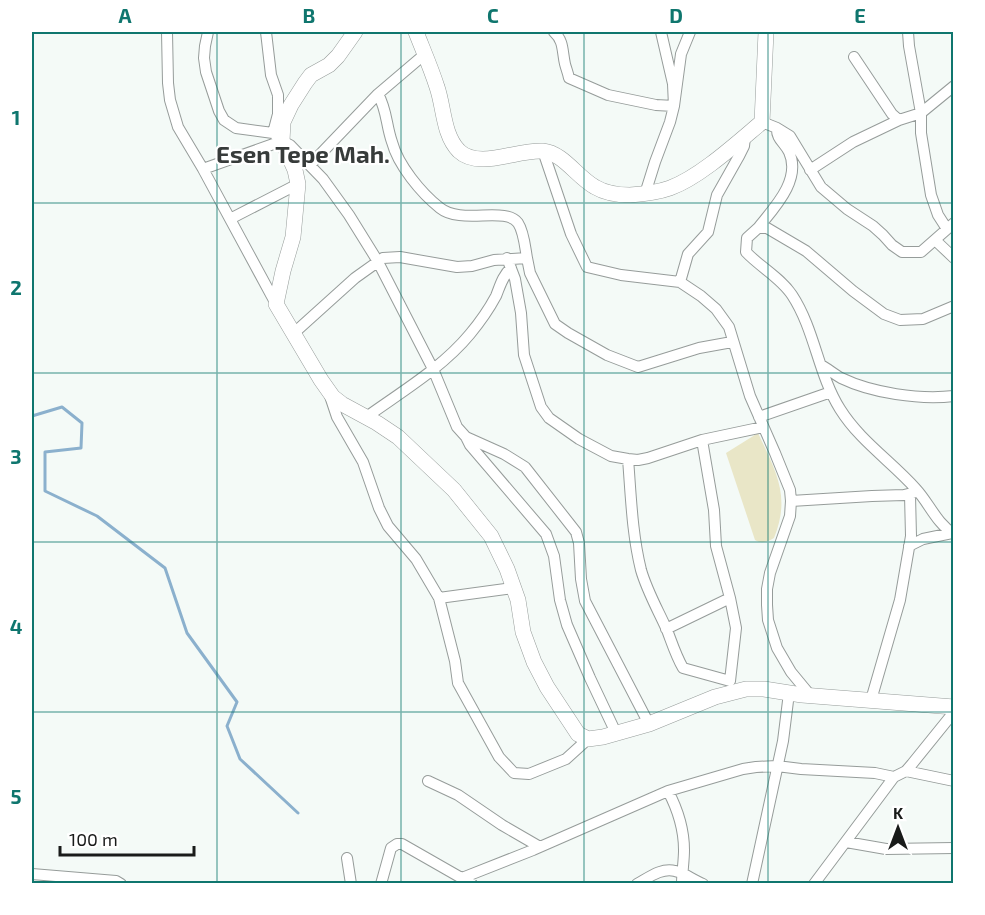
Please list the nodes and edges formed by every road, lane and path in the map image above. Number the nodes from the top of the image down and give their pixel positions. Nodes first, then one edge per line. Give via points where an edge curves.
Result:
1 (167, 32) edge
2 (208, 32) edge
3 (266, 32) edge
4 (355, 32) edge
5 (416, 32) edge
6 (554, 32) edge
7 (661, 32) edge
8 (690, 32) edge
9 (766, 32) edge
10 (909, 32) edge
11 (425, 54) junction
12 (854, 57) dead end
13 (954, 86) edge
14 (378, 94) junction
15 (674, 106) junction
16 (921, 112) junction
17 (899, 120) junction
18 (770, 125) junction
19 (277, 137) junction
20 (745, 137) junction
21 (543, 151) junction
22 (310, 165) junction
23 (203, 169) junction
24 (810, 170) junction
25 (298, 184) junction
26 (645, 194) junction
27 (230, 219) junction
28 (950, 226) edge
29 (758, 228) junction
30 (934, 240) junction
31 (527, 258) junction
32 (954, 258) edge
33 (377, 260) junction
34 (509, 263) junction
35 (680, 282) junction
36 (276, 304) junction
37 (954, 306) edge
38 (294, 333) junction
39 (732, 342) junction
40 (821, 365) junction
41 (433, 369) junction
42 (328, 390) junction
43 (831, 392) junction
44 (954, 396) edge
45 (365, 418) junction
46 (761, 422) junction
47 (466, 437) junction
48 (702, 440) junction
49 (628, 459) junction
50 (914, 493) junction
51 (791, 501) junction
52 (953, 534) edge
53 (909, 546) junction
54 (513, 588) junction
55 (440, 598) junction
56 (730, 598) junction
57 (666, 629) junction
58 (732, 687) junction
59 (789, 693) junction
60 (810, 695) junction
61 (871, 700) junction
62 (954, 707) edge
63 (954, 712) edge
64 (649, 724) junction
65 (616, 733) junction
66 (588, 739) junction
67 (777, 766) junction
68 (906, 771) junction
69 (894, 777) junction
70 (428, 781) dead end
71 (954, 781) edge
72 (669, 791) junction
73 (846, 842) junction
74 (540, 847) junction
75 (954, 848) edge
76 (347, 858) dead end
77 (32, 874) edge
78 (682, 879) edge
79 (467, 881) edge
80 (121, 884) edge
81 (351, 884) edge
82 (381, 884) edge
83 (637, 884) edge
84 (703, 884) edge
85 (752, 884) edge
86 (814, 884) edge

1 - 23 street via 173,115
2 - 19 street via 206,72 224,120 236,128
3 - 19 street via 271,75 278,95
4 - 19 street via 329,65 305,82
5 - 11 street
6 - 15 street via 563,44 569,78 608,95
7 - 15 street
8 - 15 street via 681,54
9 - 18 street
10 - 16 street
11 - 14 street
11 - 21 street via 449,134 460,152 477,159
12 - 17 street
13 - 16 street
14 - 22 street
14 - 31 street via 386,109 392,144 415,182 449,213 515,219
15 - 26 street
16 - 17 street
16 - 28 street via 931,195 938,215
17 - 24 street via 853,141
18 - 20 street
18 - 24 street via 790,136
18 - 29 street via 790,155 792,169 782,197
19 - 22 street
19 - 23 street
19 - 25 street via 296,170
20 - 26 street via 684,181
20 - 35 street via 744,146 717,195 708,232 688,254
21 - 26 street via 558,156 597,189 622,195
21 - 35 street via 571,234 587,267
22 - 33 street via 323,178
23 - 27 street
24 - 30 street via 821,187 902,252 921,252
25 - 27 street
25 - 36 street via 293,237
27 - 36 street
28 - 30 street
29 - 37 street via 766,228 806,251 884,314 900,320 923,319
29 - 40 street via 747,238 746,252 791,293 802,311
30 - 32 street
31 - 34 street
31 - 39 street via 530,273 555,324 638,367
33 - 34 street via 400,257 457,267 494,260
33 - 38 street
33 - 41 street
34 - 41 street via 495,297 478,323
34 - 49 street via 521,313 524,355 544,413 603,453
35 - 39 street via 716,309 729,327
36 - 38 street
38 - 42 street
39 - 46 street
40 - 43 street
40 - 44 street via 841,378 899,395
41 - 45 street
41 - 47 street via 457,427
42 - 45 street
42 - 55 street via 388,526 416,559
43 - 46 street
43 - 50 street via 862,438 897,470
45 - 54 street via 398,437 454,490 491,536
46 - 48 street
46 - 51 street via 787,480
47 - 64 street via 525,467 576,532 585,601
47 - 65 street via 546,534 567,625
48 - 49 street via 648,458
48 - 56 street via 717,546
49 - 57 street via 641,570
50 - 51 street
50 - 52 street
50 - 53 street
51 - 60 street via 770,573 768,620 777,648
52 - 53 street via 923,539
53 - 61 street via 900,600
54 - 55 street
54 - 66 street via 534,662 578,734
55 - 66 street via 458,683 499,757 514,773 529,774 566,759
56 - 57 street
56 - 58 street via 736,628
57 - 58 street via 683,668
58 - 59 street
58 - 64 street
59 - 60 street
59 - 67 street
60 - 61 street
61 - 62 street
63 - 68 street
64 - 65 street
65 - 66 street
67 - 69 street
67 - 72 street via 743,769
67 - 85 street
68 - 69 street
68 - 71 street
69 - 73 street
70 - 74 street via 458,795
72 - 74 street
72 - 78 street via 684,835
73 - 75 street via 886,849
73 - 86 street
74 - 79 street
76 - 81 street
77 - 80 street
78 - 83 street via 675,871 665,871
78 - 84 street
79 - 82 street via 397,844 391,848

